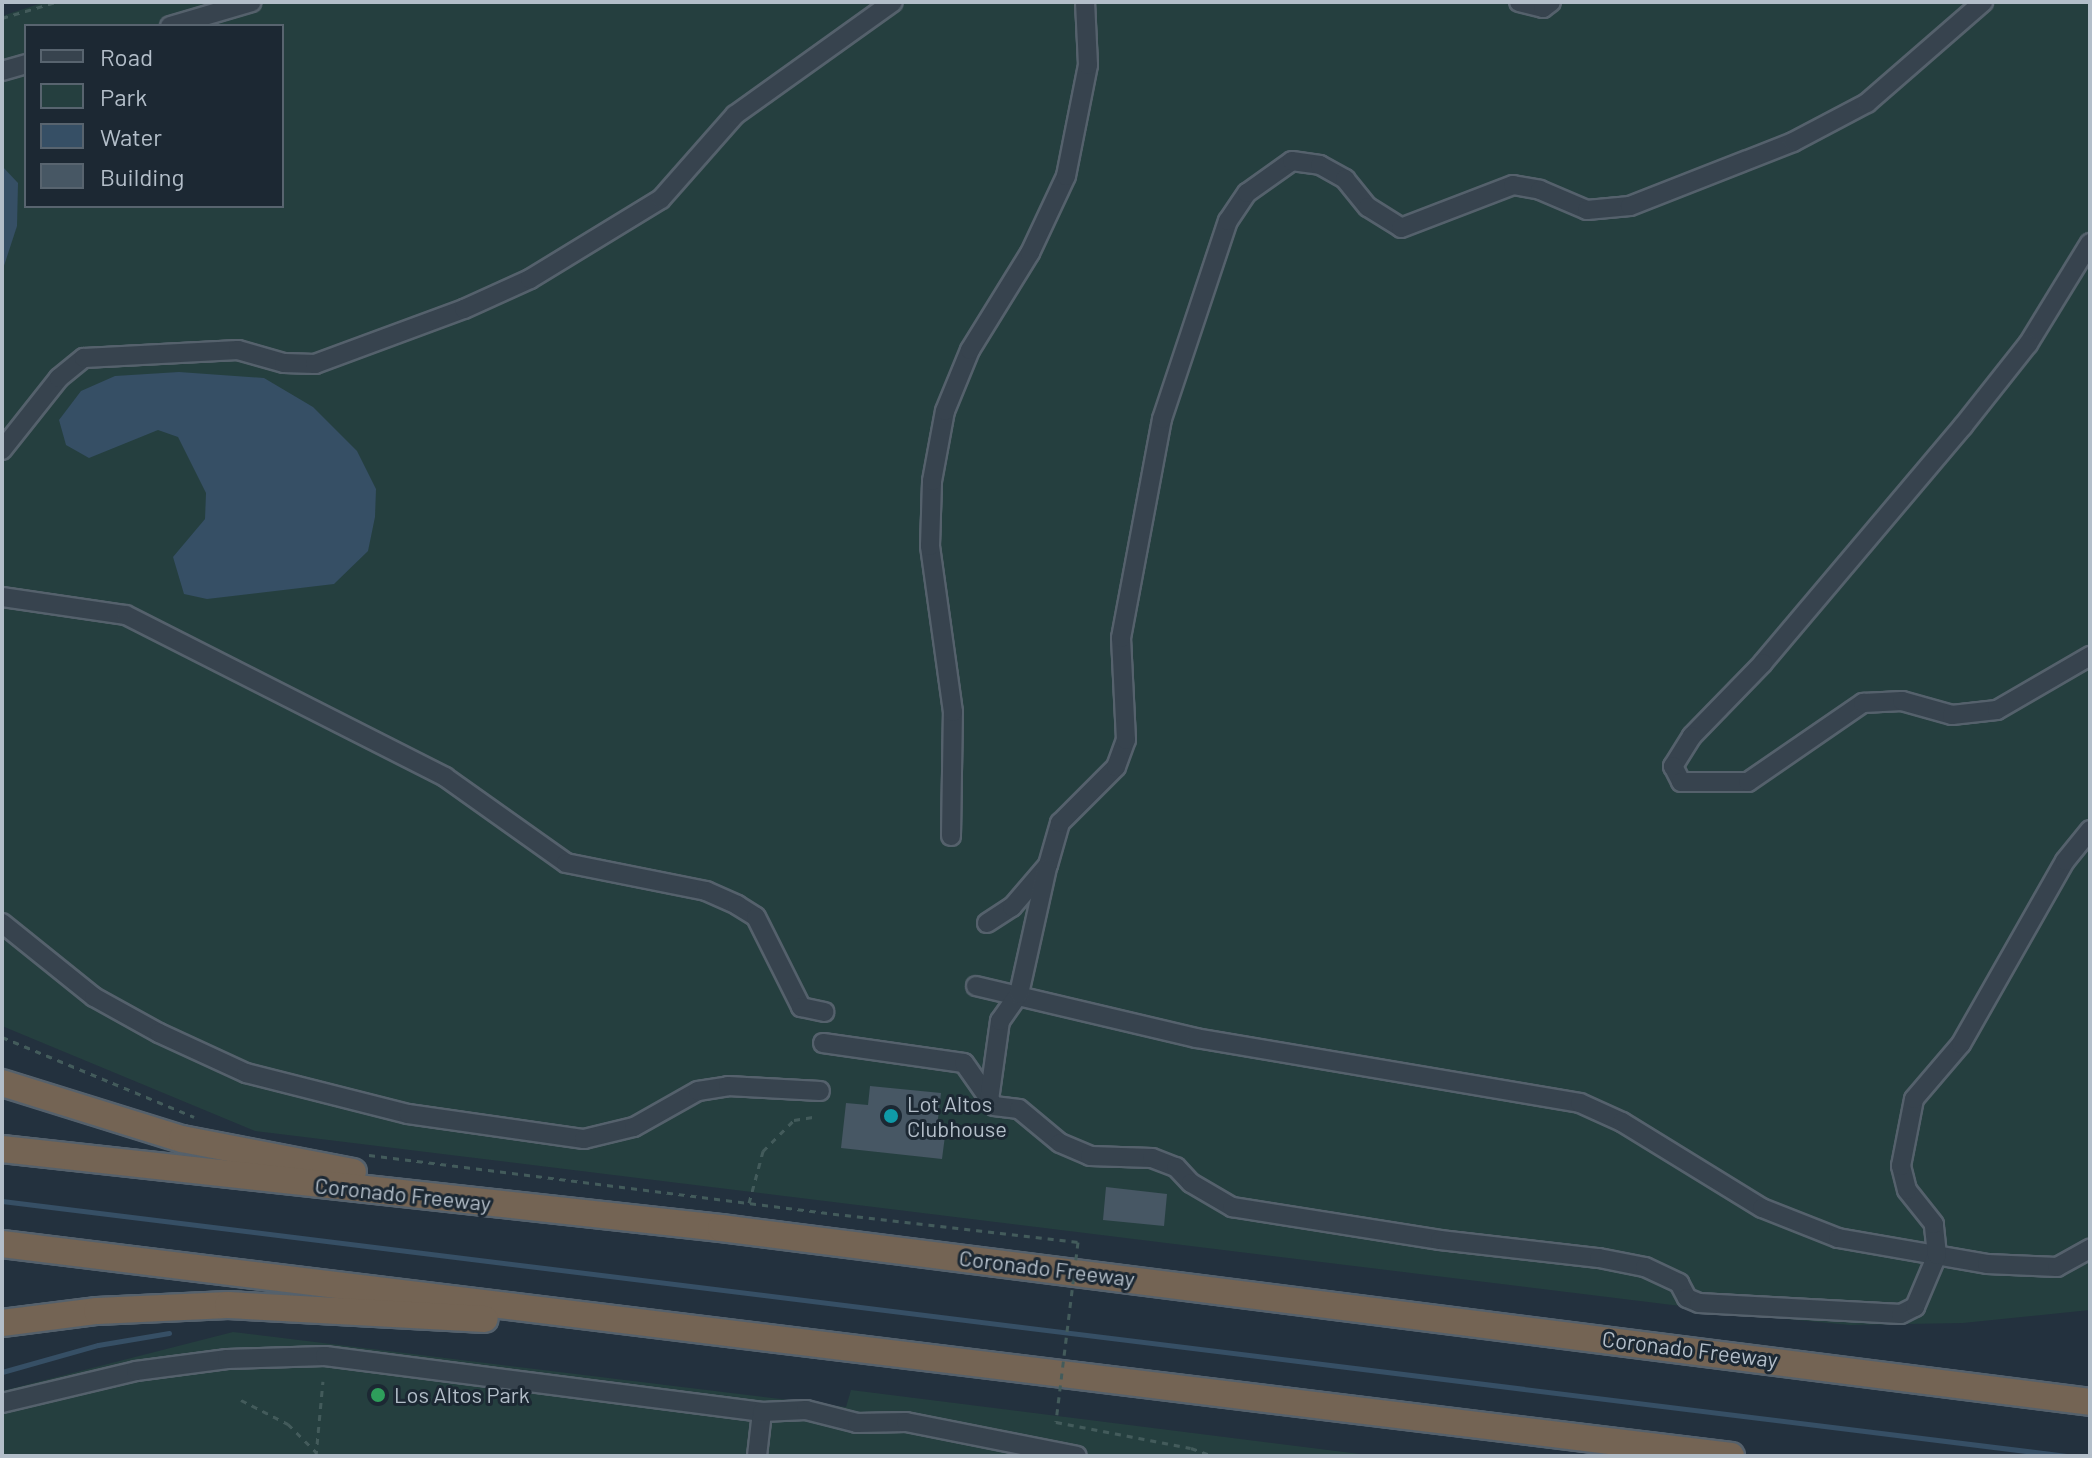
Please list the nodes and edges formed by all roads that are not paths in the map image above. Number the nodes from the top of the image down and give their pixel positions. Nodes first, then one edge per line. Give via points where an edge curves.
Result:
1 (252, 2) edge
2 (893, 2) edge
3 (1085, 2) edge
4 (1519, 2) edge
5 (1551, 2) edge
6 (1983, 2) edge
7 (177, 24) edge
8 (24, 65) edge
9 (2, 71) edge
10 (2090, 243) edge
11 (2, 450) edge
12 (2, 597) edge
13 (2090, 656) edge
14 (2090, 830) edge
15 (951, 836) dead end
16 (1048, 865) junction
17 (2, 923) edge
18 (987, 923) dead end
19 (976, 986) dead end
20 (1019, 994) junction
21 (824, 1012) dead end
22 (823, 1043) dead end
23 (2, 1083) edge
24 (820, 1091) dead end
25 (989, 1100) junction
26 (2, 1149) edge
27 (721, 1228) junction
28 (2, 1244) edge
29 (2090, 1249) edge
30 (1937, 1255) junction
31 (2, 1323) edge
32 (685, 1331) junction
33 (2090, 1402) edge
34 (2, 1403) edge
35 (762, 1412) junction
36 (757, 1456) edge
37 (1077, 1456) edge
38 (1731, 1456) edge

1 - 7 lane
2 - 11 lane via 735,115 661,199 530,279 315,364 284,363 238,350 84,358 59,378
3 - 15 lane via 1088,65 1066,176 1030,253 970,350 945,411 932,481 930,546 953,712
4 - 5 lane via 1543,8
6 - 16 lane via 1867,103 1793,142 1630,206 1587,210 1513,185 1401,228 1389,225 1345,179 1320,165 1292,161 1258,183 1228,221 1162,419 1121,638 1126,740 1116,767 1060,823
8 - 9 lane
10 - 13 lane via 2028,344 1973,414 1763,663 1692,736 1673,766 1681,782 1748,782 1863,703 1902,701 1952,715 1997,710
12 - 21 lane via 126,615 445,777 566,863 706,891 737,905 756,917 801,1007
14 - 30 lane via 2051,884 1961,1044 1914,1099 1901,1166 1907,1190 1934,1224
16 - 18 lane via 1012,907
16 - 20 lane
17 - 24 lane via 94,997 159,1033 246,1073 408,1114 584,1139 634,1127 698,1091 728,1086
19 - 20 lane
20 - 25 lane via 1000,1021
20 - 30 lane via 1196,1038 1580,1103 1622,1122 1762,1208 1838,1238
22 - 25 lane via 964,1063
23 - 27 highway via 182,1139 291,1163
25 - 30 lane via 994,1106 1019,1109 1060,1143 1090,1156 1152,1158 1176,1167 1191,1183 1232,1207 1645,1267 1679,1283 1687,1298 1699,1303 1901,1314 1915,1307
26 - 27 highway, Coronado Freeway
27 - 33 highway, Coronado Freeway
28 - 32 highway
29 - 30 lane via 2057,1267
31 - 32 highway via 97,1311 228,1305
32 - 38 highway via 931,1355
34 - 35 lane via 136,1371 227,1359 325,1356
35 - 36 lane
35 - 37 lane via 806,1410 857,1423 906,1422

